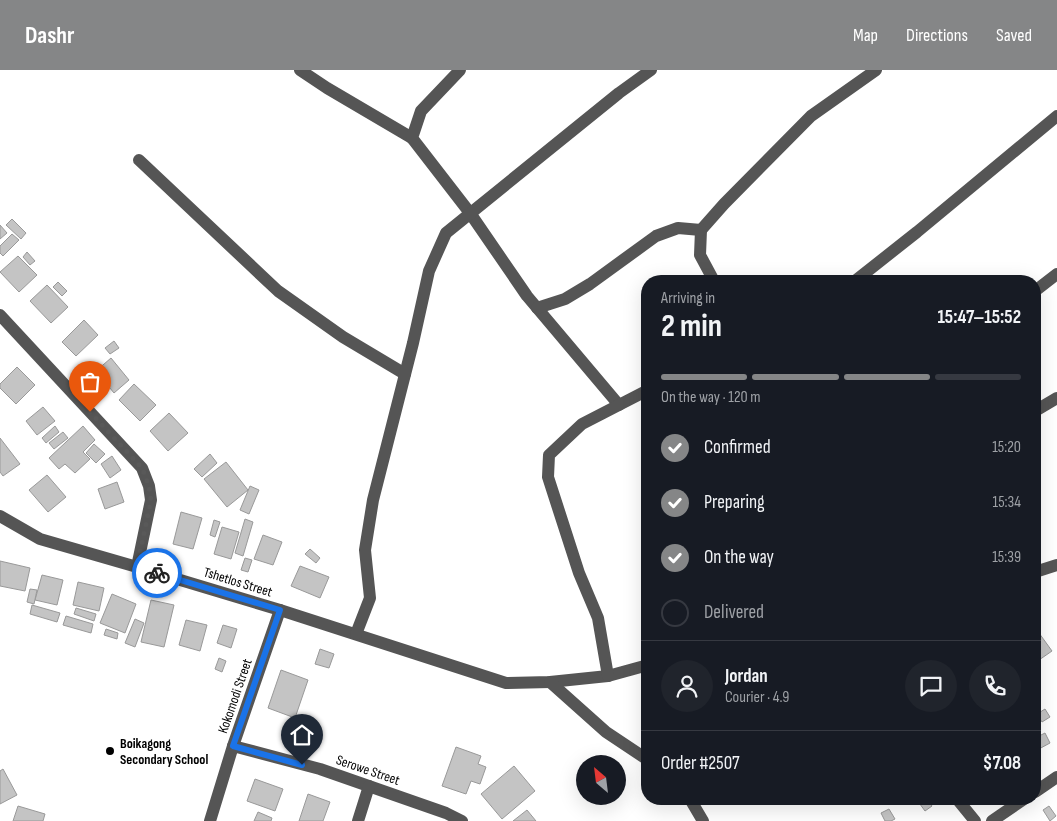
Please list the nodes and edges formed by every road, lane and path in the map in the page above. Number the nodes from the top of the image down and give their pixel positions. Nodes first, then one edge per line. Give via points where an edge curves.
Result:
1 (300, 70) edge
2 (460, 70) edge
3 (651, 70) edge
4 (876, 70) edge
5 (1057, 116) edge
6 (412, 138) junction
7 (139, 160) dead end
8 (470, 213) junction
9 (701, 230) junction
10 (1057, 274) edge
11 (711, 275) edge
12 (863, 275) edge
13 (1041, 286) edge
14 (537, 308) junction
15 (0, 315) edge
16 (405, 374) junction
17 (641, 394) edge
18 (1057, 398) edge
19 (619, 405) junction
20 (1041, 407) edge
21 (0, 516) edge
22 (1057, 566) edge
23 (137, 567) junction
24 (1041, 570) edge
25 (280, 610) junction
26 (356, 634) junction
27 (641, 667) edge
28 (608, 676) junction
29 (550, 682) junction
30 (233, 746) junction
31 (641, 755) edge
32 (1057, 777) edge
33 (370, 786) junction
34 (1041, 788) edge
35 (694, 805) edge
36 (962, 805) edge
37 (1015, 805) edge
38 (210, 821) edge
39 (358, 821) edge
40 (462, 821) edge
41 (703, 821) edge
42 (975, 821) edge
43 (992, 821) edge

1 - 6 street
2 - 6 street via 422,112
3 - 8 street
4 - 9 street via 811,116
5 - 12 street
6 - 8 street
7 - 16 street via 278,291 343,337
8 - 14 street
8 - 16 street via 446,233 429,271
9 - 11 street via 700,255
9 - 14 street via 678,228 656,236 590,284 565,299
10 - 13 street
14 - 19 street
15 - 23 street via 142,468 151,500
16 - 26 street via 374,500 365,550 370,598
17 - 19 street
18 - 20 street
19 - 28 street via 582,424 549,455 548,462 548,477 579,573 598,618
21 - 23 street, Tshetlos Street via 40,540
22 - 24 street
23 - 25 street, Tshetlos Street
25 - 26 street, Tshetlos Street
25 - 30 street, Kokomodi Street
26 - 29 street, Tshetlos Street via 506,683
27 - 28 street, Tshetlos Street
28 - 29 street, Tshetlos Street
29 - 31 street via 606,732
30 - 33 street, Serowe Street
30 - 38 street, Kokomodi Street
32 - 34 street
33 - 39 street
33 - 40 street, Serowe Street
35 - 41 street
36 - 42 street
37 - 43 street

